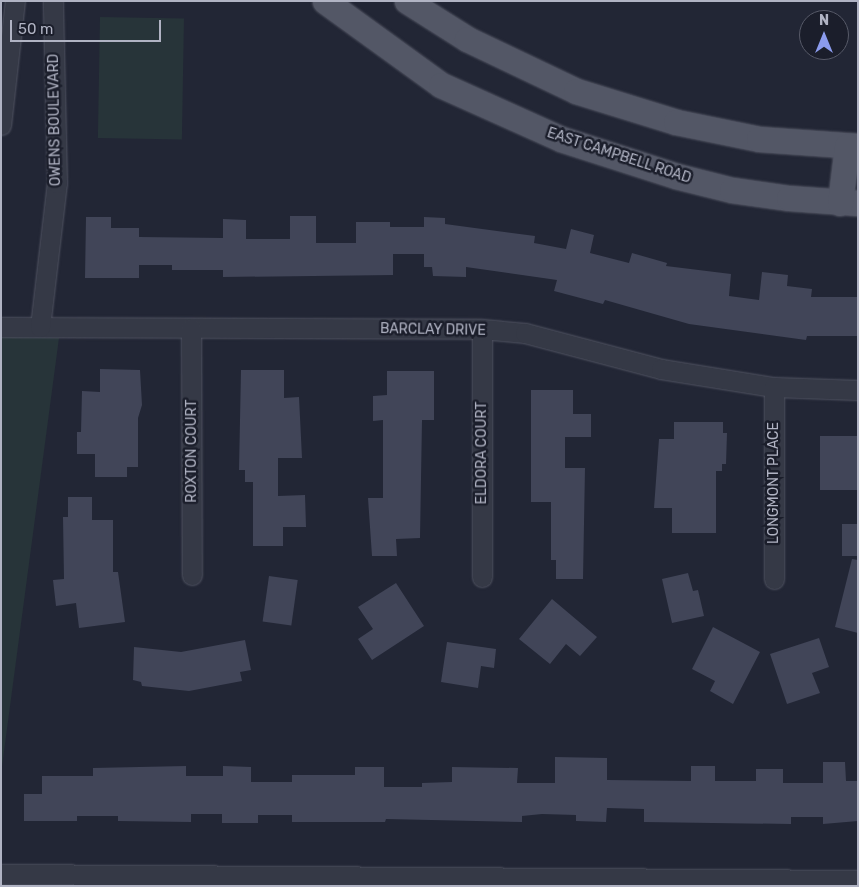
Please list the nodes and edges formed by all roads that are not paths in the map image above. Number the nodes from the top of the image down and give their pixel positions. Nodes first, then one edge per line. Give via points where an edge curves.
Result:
1 (15, 1) edge
2 (53, 1) edge
3 (325, 1) edge
4 (407, 1) edge
5 (1, 125) edge
6 (853, 146) edge
7 (849, 203) edge
8 (1, 328) edge
9 (40, 328) junction
10 (191, 328) junction
11 (482, 330) junction
12 (774, 387) junction
13 (858, 390) edge
14 (192, 575) dead end
15 (482, 577) dead end
16 (774, 579) dead end
17 (1, 874) edge
18 (858, 880) edge
19 (144, 881) edge

1 - 5 street
2 - 9 street, OWENS BOULEVARD via 57,183
3 - 7 main road, EAST CAMPBELL ROAD via 441,85 561,139 676,176 732,190
4 - 6 main road via 467,39 576,91 676,122 732,133
6 - 7 main road
8 - 9 street, BARCLAY DRIVE
9 - 10 street, BARCLAY DRIVE
10 - 11 street, BARCLAY DRIVE
10 - 14 street, ROXTON COURT
11 - 12 street, BARCLAY DRIVE via 525,333 661,369
11 - 15 street, ELDORA COURT
12 - 13 street, BARCLAY DRIVE
12 - 16 street, LONGMONT PLACE
17 - 19 street
18 - 19 street

